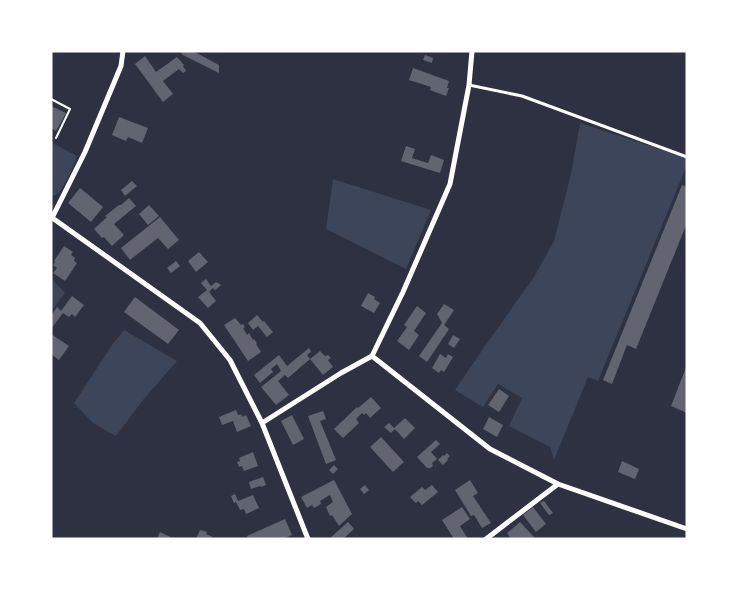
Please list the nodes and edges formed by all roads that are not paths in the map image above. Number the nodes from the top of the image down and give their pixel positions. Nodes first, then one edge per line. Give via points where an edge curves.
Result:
1 (123, 51) edge
2 (472, 51) edge
3 (469, 85) junction
4 (687, 156) edge
5 (52, 218) edge
6 (372, 356) junction
7 (262, 423) junction
8 (558, 484) junction
9 (687, 529) edge
10 (308, 539) edge
11 (486, 539) edge

1 - 5 street via 121,66 85,152
2 - 3 street
3 - 4 lane via 522,96
3 - 6 street via 450,184
5 - 7 street via 200,323 230,360
6 - 7 street
6 - 8 street via 490,449
7 - 10 street
8 - 9 street
8 - 11 street

